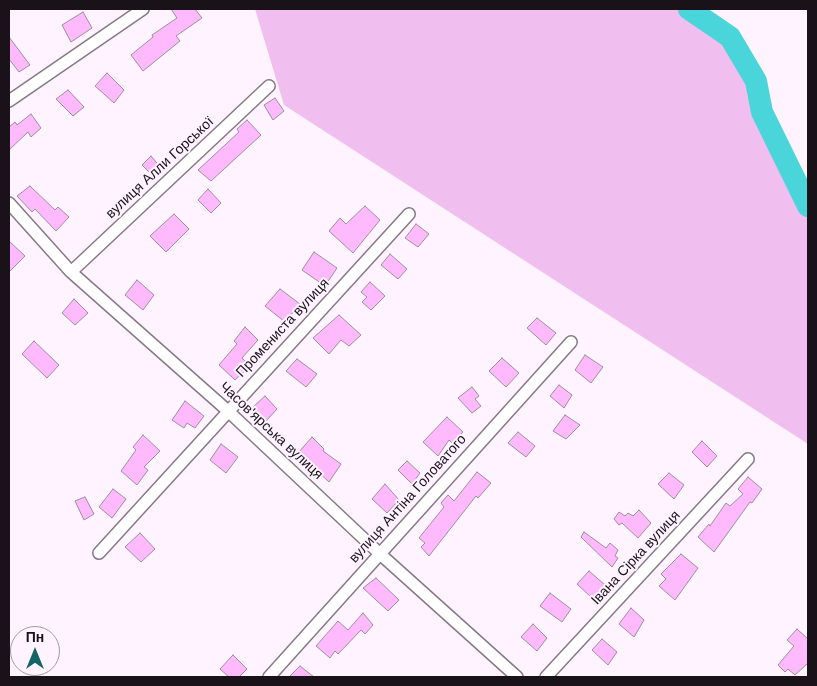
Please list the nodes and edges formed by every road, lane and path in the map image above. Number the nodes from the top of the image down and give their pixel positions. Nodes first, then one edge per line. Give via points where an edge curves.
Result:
1 (143, 9) edge
2 (269, 86) dead end
3 (9, 101) edge
4 (9, 203) edge
5 (409, 214) dead end
6 (71, 272) junction
7 (571, 342) dead end
8 (228, 411) junction
9 (748, 459) dead end
10 (99, 553) dead end
11 (379, 553) junction
12 (269, 677) edge
13 (517, 677) edge
14 (546, 677) edge

1 - 3 street
2 - 6 street, вулиця Алли Горської
4 - 6 street, Часов'ярська вулиця
5 - 8 street, Промениста вулиця
6 - 8 street, Часов'ярська вулиця
7 - 11 street, вулиця Антіна Головатого
8 - 10 street, Промениста вулиця
8 - 11 street, Часов'ярська вулиця
9 - 14 street, Івана Сірка вулиця
11 - 12 street, вулиця Антіна Головатого
11 - 13 street, Часов'ярська вулиця

